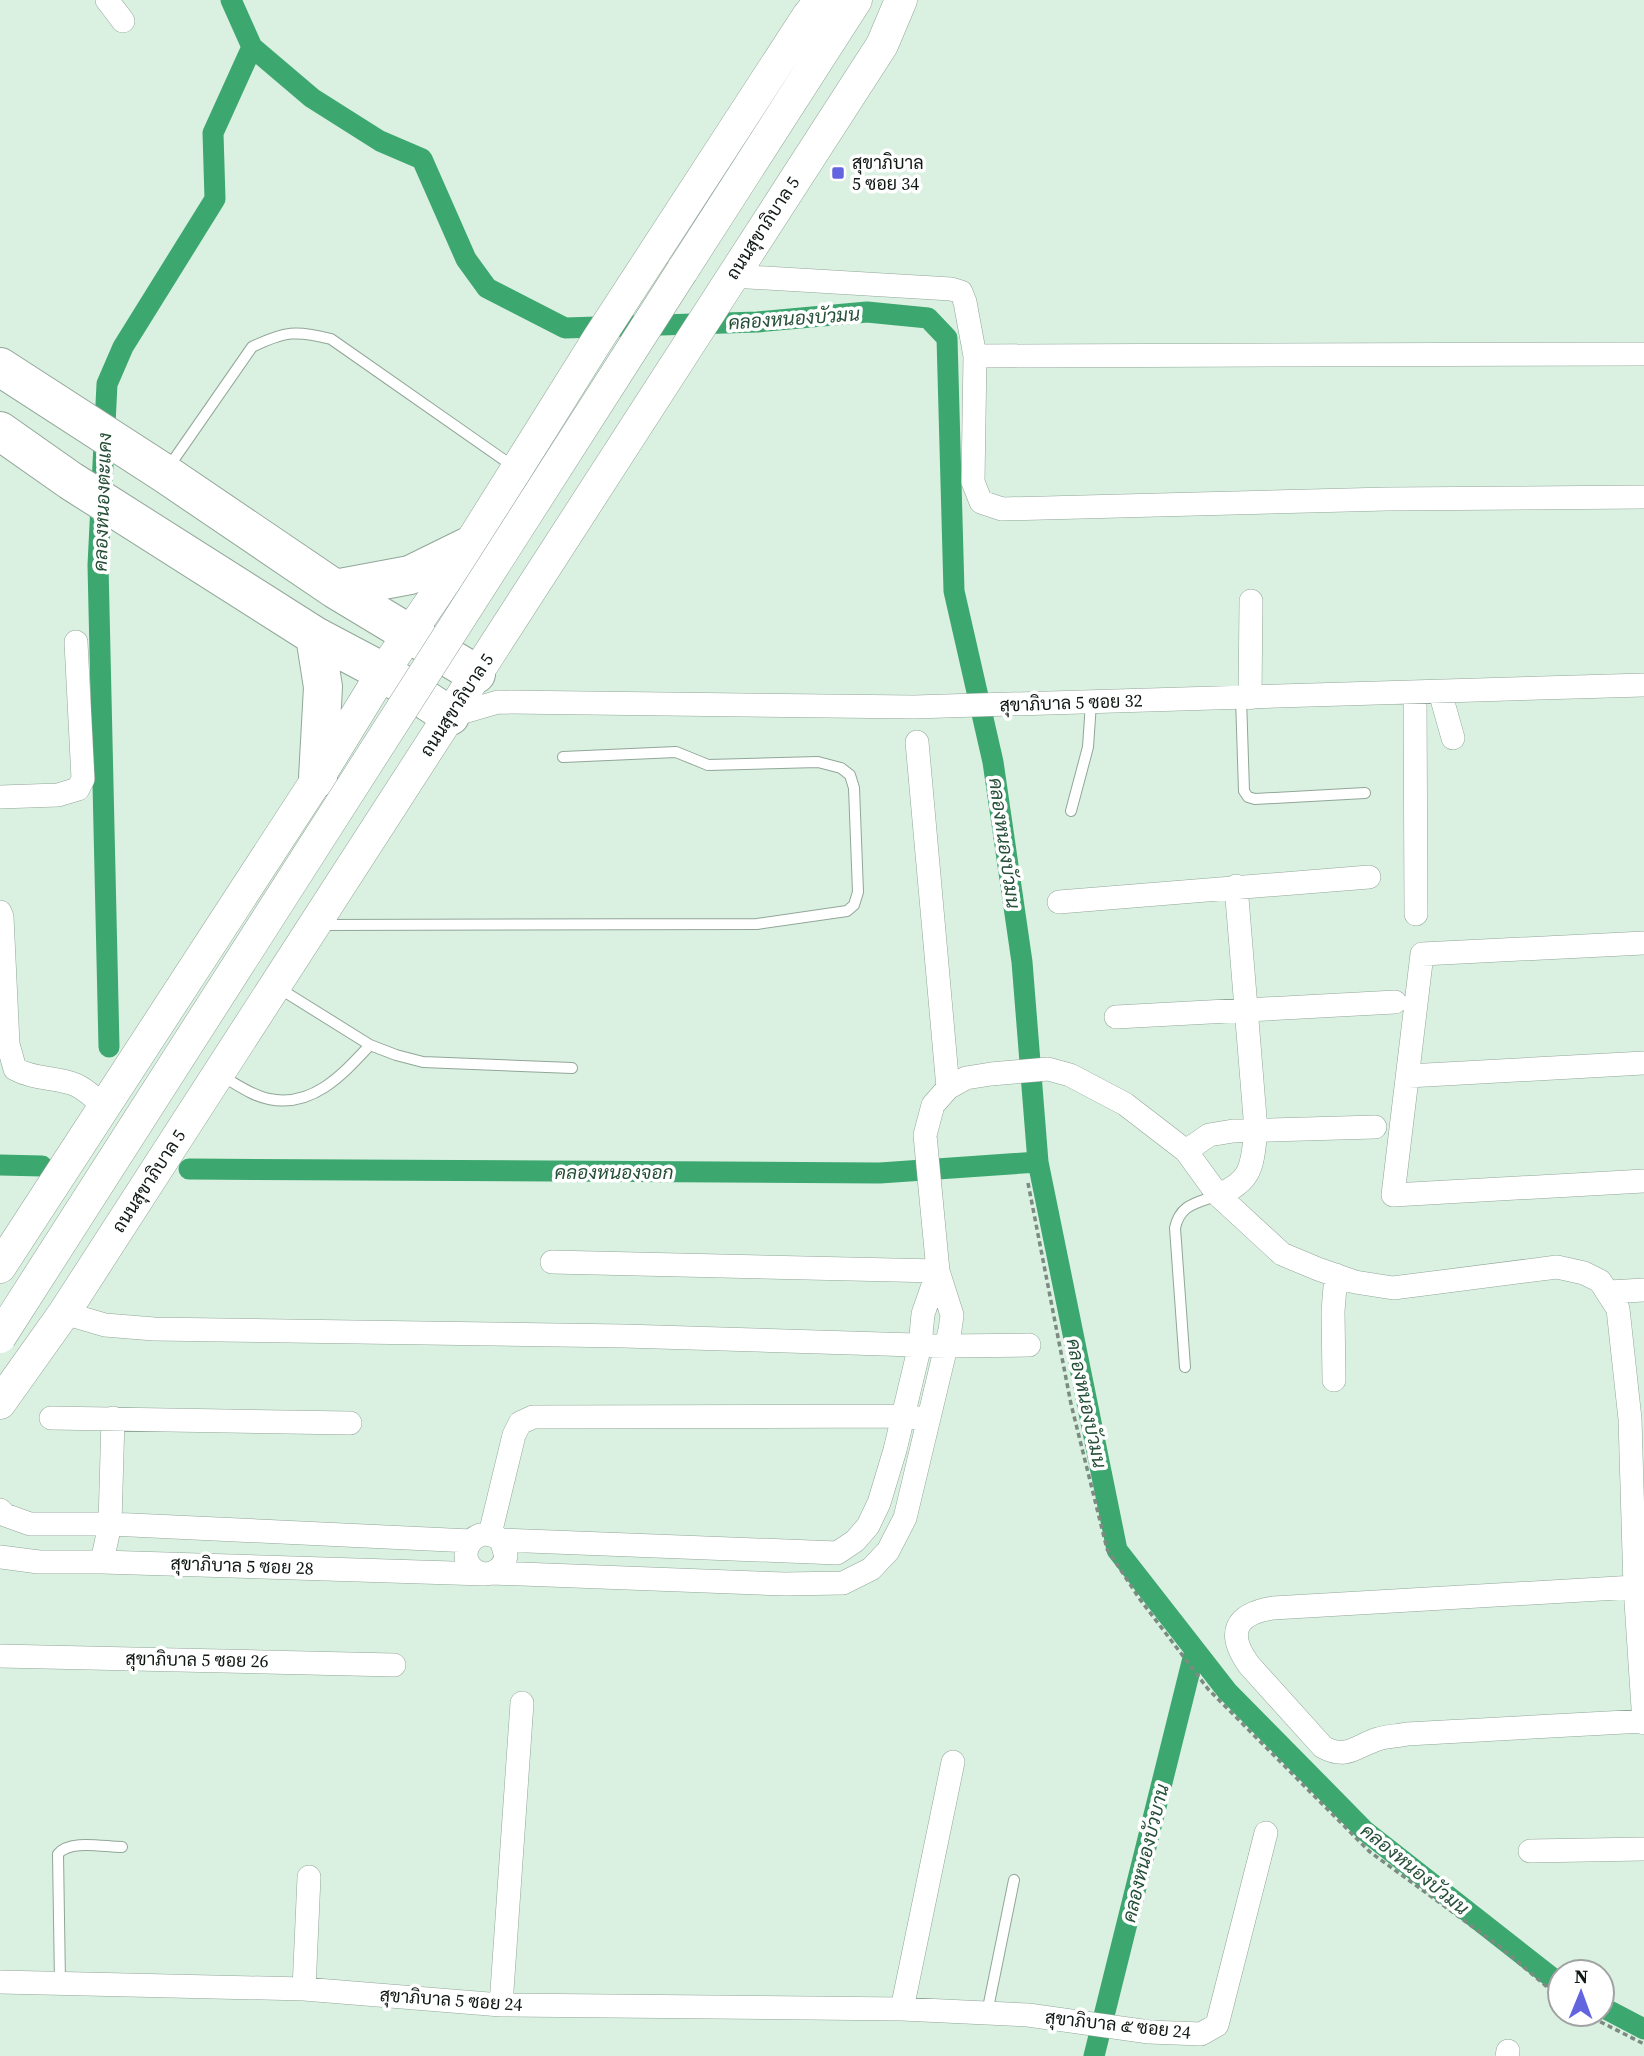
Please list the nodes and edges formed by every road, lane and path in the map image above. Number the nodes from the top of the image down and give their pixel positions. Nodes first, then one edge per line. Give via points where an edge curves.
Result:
1 (107, 0) edge
2 (821, 0) edge
3 (856, 0) edge
4 (901, 0) edge
5 (123, 21) dead end
6 (725, 288) junction
7 (1644, 354) edge
8 (975, 356) junction
9 (15, 376) edge
10 (10, 438) edge
11 (516, 468) junction
12 (162, 472) junction
13 (1644, 496) edge
14 (247, 530) junction
15 (464, 552) junction
16 (218, 574) junction
17 (335, 589) junction
18 (529, 592) junction
19 (1251, 601) dead end
20 (410, 634) junction
21 (315, 636) junction
22 (76, 642) dead end
23 (383, 672) junction
24 (1644, 685) edge
25 (487, 688) junction
26 (1440, 692) junction
27 (1415, 693) junction
28 (1246, 698) junction
29 (1091, 703) junction
30 (450, 716) junction
31 (1453, 738) dead end
32 (917, 742) dead end
33 (563, 757) dead end
34 (318, 778) junction
35 (1365, 793) dead end
36 (0, 797) edge
37 (1071, 811) dead end
38 (388, 812) junction
39 (1369, 877) dead end
40 (1236, 887) junction
41 (1059, 902) dead end
42 (0, 912) edge
43 (1416, 914) dead end
44 (314, 925) junction
45 (1644, 943) edge
46 (275, 985) junction
47 (1395, 1002) dead end
48 (1246, 1009) junction
49 (1116, 1017) dead end
50 (370, 1045) junction
51 (1644, 1063) edge
52 (572, 1068) dead end
53 (218, 1074) junction
54 (1408, 1076) junction
55 (948, 1088) junction
56 (104, 1106) junction
57 (1375, 1127) dead end
58 (1256, 1130) junction
59 (1186, 1151) junction
60 (1644, 1181) edge
61 (1028, 1183) dead end
62 (1218, 1195) junction
63 (552, 1262) dead end
64 (0, 1267) edge
65 (938, 1271) junction
66 (1336, 1275) junction
67 (1644, 1290) edge
68 (1609, 1292) junction
69 (64, 1313) junction
70 (923, 1314) junction
71 (952, 1315) junction
72 (0, 1337) edge
73 (920, 1345) junction
74 (1029, 1345) dead end
75 (947, 1346) junction
76 (1185, 1367) dead end
77 (1334, 1381) dead end
78 (0, 1403) edge
79 (903, 1416) junction
80 (51, 1418) dead end
81 (113, 1418) junction
82 (1637, 1418) edge
83 (930, 1419) junction
84 (350, 1423) dead end
85 (0, 1510) edge
86 (110, 1524) junction
87 (487, 1538) junction
88 (783, 1552) junction
89 (0, 1557) edge
90 (102, 1562) junction
91 (488, 1574) junction
92 (785, 1584) junction
93 (1635, 1587) junction
94 (0, 1656) edge
95 (394, 1665) dead end
96 (522, 1703) dead end
97 (1644, 1722) edge
98 (953, 1762) dead end
99 (1266, 1833) dead end
100 (122, 1847) dead end
101 (1644, 1849) edge
102 (1530, 1851) dead end
103 (309, 1877) dead end
104 (1014, 1880) dead end
105 (0, 1982) edge
106 (60, 1983) junction
107 (1546, 1986) edge
108 (304, 1989) junction
109 (501, 2005) junction
110 (902, 2009) junction
111 (987, 2013) junction
112 (1612, 2028) edge
113 (1644, 2045) edge

1 - 5 street
2 - 11 main road
3 - 72 main road, bridge
4 - 6 main road, ถนนสุขาภิบาล 5 via 882,45
6 - 8 street via 956,289 964,296
6 - 18 main road, ถนนสุขาภิบาล 5
7 - 8 street
8 - 13 street via 973,482 981,502 1002,509
9 - 12 highway
10 - 16 highway
11 - 12 lane via 331,339 303,332 273,337 252,347
11 - 15 main road
12 - 14 highway
14 - 16 highway
14 - 17 highway
15 - 17 highway via 410,575
15 - 18 main road via 465,583 470,591 488,600 513,601
15 - 20 main road
16 - 21 highway
17 - 20 highway
18 - 25 main road, ถนนสุขาภิบาล 5
19 - 28 street
20 - 23 main road
20 - 25 highway
21 - 23 highway
21 - 34 highway via 323,687
22 - 36 street via 83,779 78,789 58,795
23 - 30 highway
23 - 34 main road
24 - 26 street, สุขาภิบาล 5 ซอย 32
25 - 29 street, สุขาภิบาล 5 ซอย 32 via 962,706
25 - 30 main road, ถนนสุขาภิบาล 5
26 - 27 street, สุขาภิบาล 5 ซอย 32
26 - 31 street
27 - 28 street, สุขาภิบาล 5 ซอย 32
27 - 43 street
28 - 29 street, สุขาภิบาล 5 ซอย 32
28 - 35 lane via 1244,791 1248,797
29 - 37 lane via 1088,747
30 - 38 main road, ถนนสุขาภิบาล 5
32 - 55 street
33 - 44 lane via 676,752 708,765 818,762 841,768 855,788 858,892 854,905 847,911 757,924
34 - 38 main road via 347,770 367,775 387,798
34 - 56 main road
38 - 44 main road, ถนนสุขาภิบาล 5
39 - 40 street
40 - 41 street
40 - 48 street
42 - 56 street via 8,1044 15,1069 75,1084
44 - 46 main road, ถนนสุขาภิบาล 5
45 - 54 street via 1422,954
46 - 50 lane
46 - 53 main road, ถนนสุขาภิบาล 5
47 - 48 street
48 - 49 street
48 - 58 street
50 - 52 lane via 423,1062
50 - 53 lane via 341,1076 317,1093 289,1101 266,1099
51 - 54 street
53 - 69 main road, ถนนสุขาภิบาล 5
54 - 60 street via 1393,1195
55 - 59 street via 991,1074 1048,1069 1125,1104
55 - 65 street via 928,1118 925,1135
56 - 64 main road
57 - 58 street
58 - 59 street via 1209,1135
58 - 62 street via 1244,1181
59 - 62 street
61 - 107 path via 1071,1404 1107,1549 1208,1689 1370,1852
62 - 66 street via 1282,1254
62 - 76 lane via 1185,1208 1175,1228
63 - 65 street
65 - 70 street, สุขาภิบาล 5 ซอย 28
65 - 71 street
66 - 68 street via 1393,1288 1558,1268 1584,1273
66 - 77 street
67 - 68 street
68 - 82 street via 1618,1309
69 - 73 street via 105,1325 154,1329
69 - 78 main road, ถนนสุขาภิบาล 5
70 - 71 street
70 - 73 street, สุขาภิบาล 5 ซอย 28
71 - 75 street, สุขาภิบาล 5 ซอย 28
73 - 75 street
73 - 79 street, สุขาภิบาล 5 ซอย 28
74 - 75 street
75 - 83 street, สุขาภิบาล 5 ซอย 28
79 - 83 street
79 - 87 street via 533,1417 520,1423 514,1435
79 - 88 street, สุขาภิบาล 5 ซอย 28 via 879,1503 855,1541 837,1553
80 - 81 street
81 - 84 street
81 - 86 street
82 - 93 street
83 - 92 street, สุขาภิบาล 5 ซอย 28 via 905,1518 888,1551 872,1569 843,1583
85 - 86 street, สุขาภิบาล 5 ซอย 28 via 30,1524
86 - 87 street, สุขาภิบาล 5 ซอย 28
86 - 90 street
87 - 88 street, สุขาภิบาล 5 ซอย 28
87 - 91 street via 506,1551 500,1569
87 - 91 street via 466,1552 466,1558 473,1569
88 - 92 street
89 - 90 street, สุขาภิบาล 5 ซอย 28
90 - 91 street, สุขาภิบาล 5 ซอย 28
91 - 92 street, สุขาภิบาล 5 ซอย 28
93 - 97 street
93 - 97 street via 1273,1608 1244,1618 1236,1637 1239,1652 1249,1665 1323,1747 1334,1753 1407,1734
94 - 95 street, สุขาภิบาล 5 ซอย 26
96 - 109 street
98 - 110 street
99 - 111 street, สุขาภิบาล ๕ ซอย 24 via 1217,2025 1201,2034 1149,2032
100 - 106 lane via 71,1846 58,1854
101 - 102 street
103 - 108 street
104 - 111 lane
105 - 106 street, สุขาภิบาล 5 ซอย 24
106 - 108 street, สุขาภิบาล 5 ซอย 24
108 - 109 street, สุขาภิบาล 5 ซอย 24
109 - 110 street, สุขาภิบาล 5 ซอย 24
110 - 111 street, สุขาภิบาล ๕ ซอย 24
112 - 113 path

